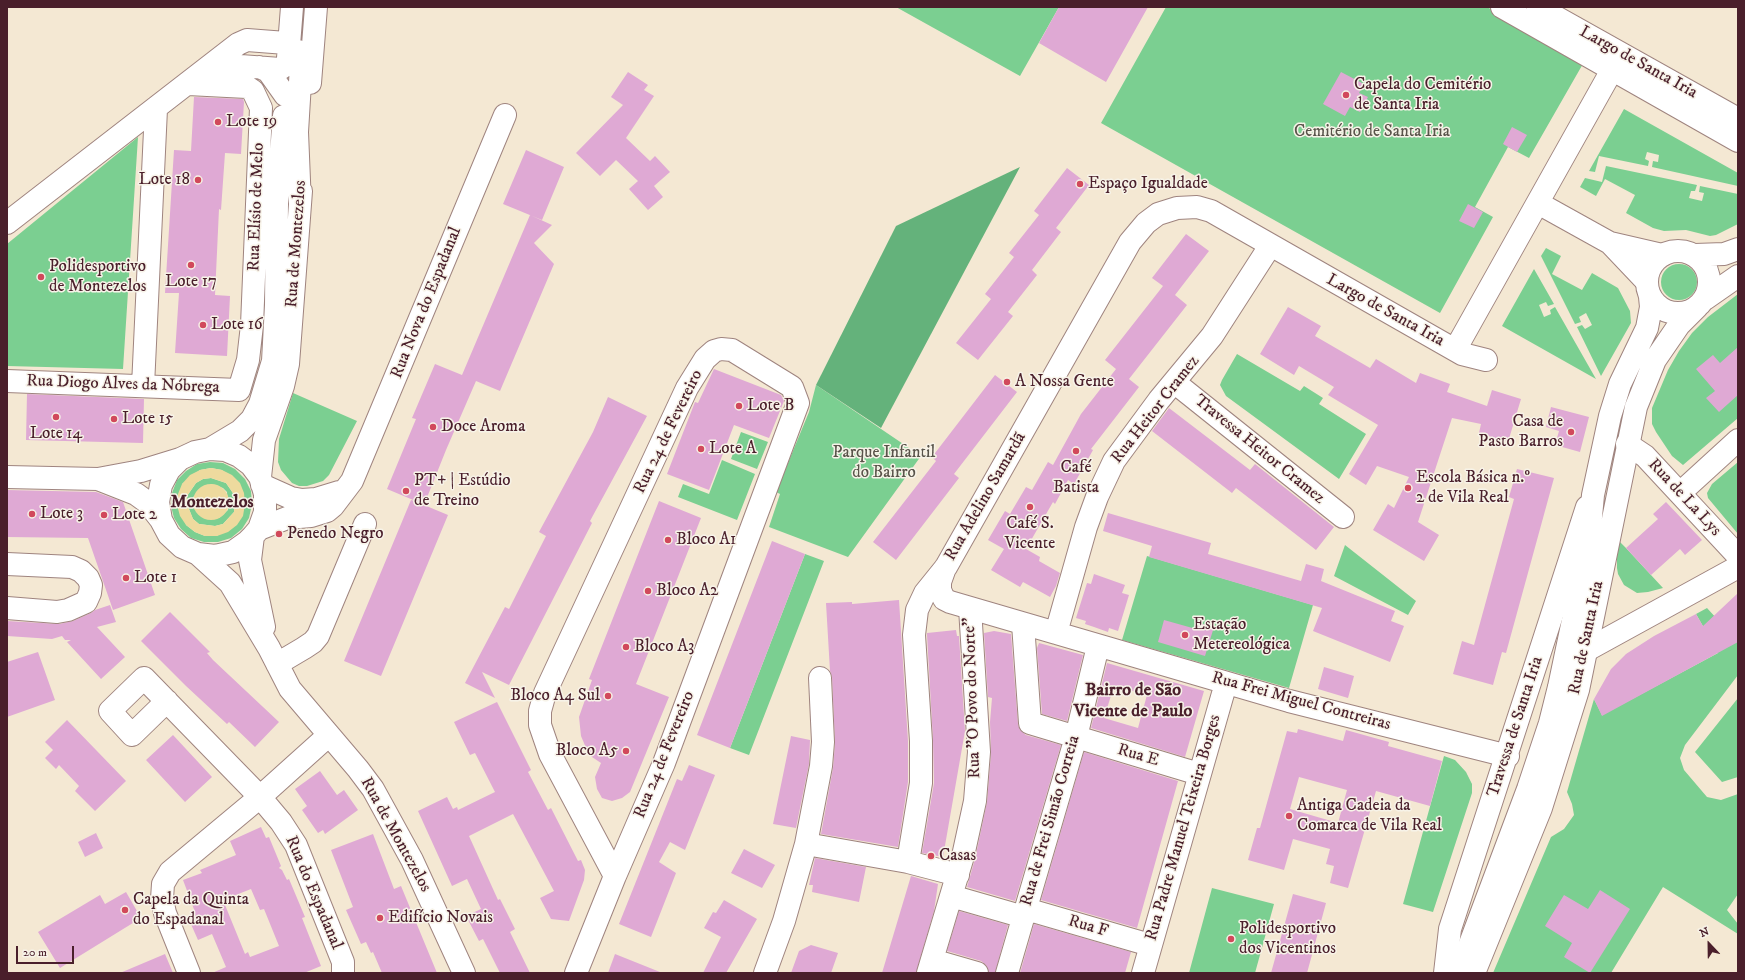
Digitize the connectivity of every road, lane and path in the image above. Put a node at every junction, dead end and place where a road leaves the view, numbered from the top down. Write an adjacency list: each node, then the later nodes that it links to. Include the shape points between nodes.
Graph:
1 (316, 7): 17 (street, Rua de Montezelos)
2 (1502, 7): 9 (street, Largo de Santa Iria)
3 (1538, 7): 14 (street, Largo de Santa Iria)
4 (297, 9): 5 (street, via 278,32 270,39); 6 (street, Rua de Montezelos)
5 (262, 41): 6 (street, via 283,42); 7 (street, via 243,41)
6 (291, 55): 8 (street, via 280,69); 11 (street, Rua de Montezelos); 17 (street, via 301,68 297,132)
7 (214, 64): 8 (street); 10 (street)
8 (259, 67): 11 (street, via 268,71)
9 (1612, 70): 15 (street, Largo de Santa Iria); 16 (street, Largo de Santa Iria)
10 (188, 84): 12 (street); 33 (street, Rua Elísio de Melo, via 247,87 253,91 262,108 252,325 248,360)
11 (285, 95): 36 (street, Rua de Montezelos, via 277,203 273,361 262,398 252,419 240,431)
12 (156, 108): 19 (street); 32 (street)
13 (505, 115): 42 (street, Rua Nova do Espadanal, via 357,472)
14 (1738, 119)
15 (1738, 141)
16 (1538, 203): 20 (street); 28 (street, Largo de Santa Iria)
17 (300, 205): 40 (street, Rua de Montezelos, via 288,364 264,440)
18 (1211, 211): 21 (street, Largo de Santa Iria); 51 (street, Rua Adelino Samardã, via 1191,207 1170,209 1152,218 1133,238)
19 (7, 222)
20 (1610, 243): 23 (street); 26 (street)
21 (1270, 246): 28 (street, Largo de Santa Iria); 31 (street, Rua Heitor Cramez, via 1212,336)
22 (1738, 249): 24 (street, via 1724,254)
23 (1662, 255): 24 (street, via 1675,250); 26 (street, via 1651,266)
24 (1694, 255): 27 (street, via 1702,261 1710,280 1709,290)
25 (1738, 276): 27 (street, Rua de Santa Iria)
26 (1649, 290): 27 (street, via 1657,306 1666,311 1688,312); 41 (street, Rua de Santa Iria, via 1651,307 1647,328 1616,395)
27 (1701, 303): 35 (street, Rua de Santa Iria, via 1671,336 1652,366 1636,407)
28 (1455, 350): 29 (street, via 1467,356)
29 (1486, 360)
30 (7, 382): 32 (street, Rua Diogo Alves da Nóbrega)
31 (1174, 382): 44 (street, Travessa Heitor Cramez); 56 (street, Rua Heitor Cramez, via 1114,461 1093,508)
32 (143, 386): 33 (street, Rua Diogo Alves da Nóbrega)
33 (239, 390)
34 (1738, 440): 43 (street)
35 (1627, 444): 43 (street, Rua de La Lys, via 1645,456); 58 (street, Rua de Santa Iria)
36 (210, 449): 37 (street); 40 (street, via 225,450 239,456 251,465)
37 (180, 459): 39 (street, via 141,471); 45 (street, via 169,470 161,485 158,502)
38 (7, 477): 39 (street)
39 (98, 479): 45 (street, via 136,494 147,502)
40 (261, 481): 42 (street, via 292,498 302,500 316,499); 47 (street, via 265,494 265,512)
41 (1595, 483): 65 (street, Travessa de Santa Iria); 85 (street, Rua de Santa Iria, via 1588,549 1550,723 1528,789)
42 (346, 489): 47 (street, Rua Nova do Espadanal, via 333,506 323,513 287,518)
43 (1680, 493): 49 (street, Rua de La Lys)
44 (1343, 517)
45 (161, 520): 48 (street, via 169,535 182,547)
46 (365, 524): 59 (street, via 318,636 309,645)
47 (256, 532): 48 (street, via 233,552 215,556); 59 (street, via 250,556 251,571)
48 (198, 554): 59 (street, via 230,583)
49 (1738, 556)
50 (7, 564): 53 (street, via 72,567 81,571 91,585 86,602 68,610 57,612)
51 (946, 567): 54 (street, Rua Frei Miguel Contreiras, via 940,582 941,594 948,601); 69 (street, Rua Adelino Samardã, via 925,593 917,610 914,626 921,783)
52 (1738, 567): 58 (street)
53 (7, 608)
54 (970, 608): 55 (street, Rua Frei Miguel Contreiras); 70 (street, Rua "O Povo do Norte", via 979,752 975,801)
55 (1023, 624): 56 (street, Rua Frei Miguel Contreiras); 64 (street, Rua E, via 1030,723)
56 (1056, 633): 57 (street, Rua Frei Miguel Contreiras)
57 (1098, 646): 61 (street, Rua Frei Miguel Contreiras); 64 (street, Rua de Frei Simão Correia)
58 (1585, 651): 86 (street, Rua de Santa Iria, via 1578,690 1547,791)
59 (273, 656): 63 (street, Rua de Montezelos, via 290,689)
60 (820, 678): 68 (street, via 822,754)
61 (1226, 683): 65 (street, Rua Frei Miguel Contreiras); 66 (street, Rua Padre Manuel Teixeira Borges)
62 (166, 702): 67 (street, Rua do Espadanal)
63 (329, 735): 67 (street); 78 (street, Rua de Montezelos, via 364,776 379,800 412,860)
64 (1076, 738): 66 (street, Rua E); 73 (street, Rua de Frei Simão Correia)
65 (1508, 756): 84 (street, Travessa de Santa Iria, via 1450,929)
66 (1200, 774): 74 (street, Rua Padre Manuel Teixeira Borges)
67 (260, 797): 76 (street, via 180,861 163,884 162,899 165,913); 77 (street, Rua do Espadanal, via 296,845 343,962)
68 (806, 844): 69 (street); 80 (street, via 784,921)
69 (908, 862): 70 (street)
70 (958, 875): 72 (street, Rua "O Povo do Norte")
71 (615, 876): 71 (street, Rua 24 de Fevereiro, via 664,764 798,403 792,387 732,350 721,349 709,355 696,371 545,693 540,711 540,725 550,754); 79 (street, Rua 24 de Fevereiro)
72 (951, 896): 73 (street, Rua F); 75 (street, Rua "O Povo do Norte")
73 (1025, 913): 74 (street, Rua F); 82 (street, Rua de Frei Simão Correia)
74 (1150, 945): 83 (street, Rua Padre Manuel Teixeira Borges)
75 (930, 966): 81 (street)
76 (189, 973)
77 (343, 973)
78 (464, 973)
79 (576, 973)
80 (765, 973)
81 (977, 973)
82 (1007, 973)
83 (1142, 973)
84 (1445, 973)
85 (1458, 973)
86 (1474, 973)

